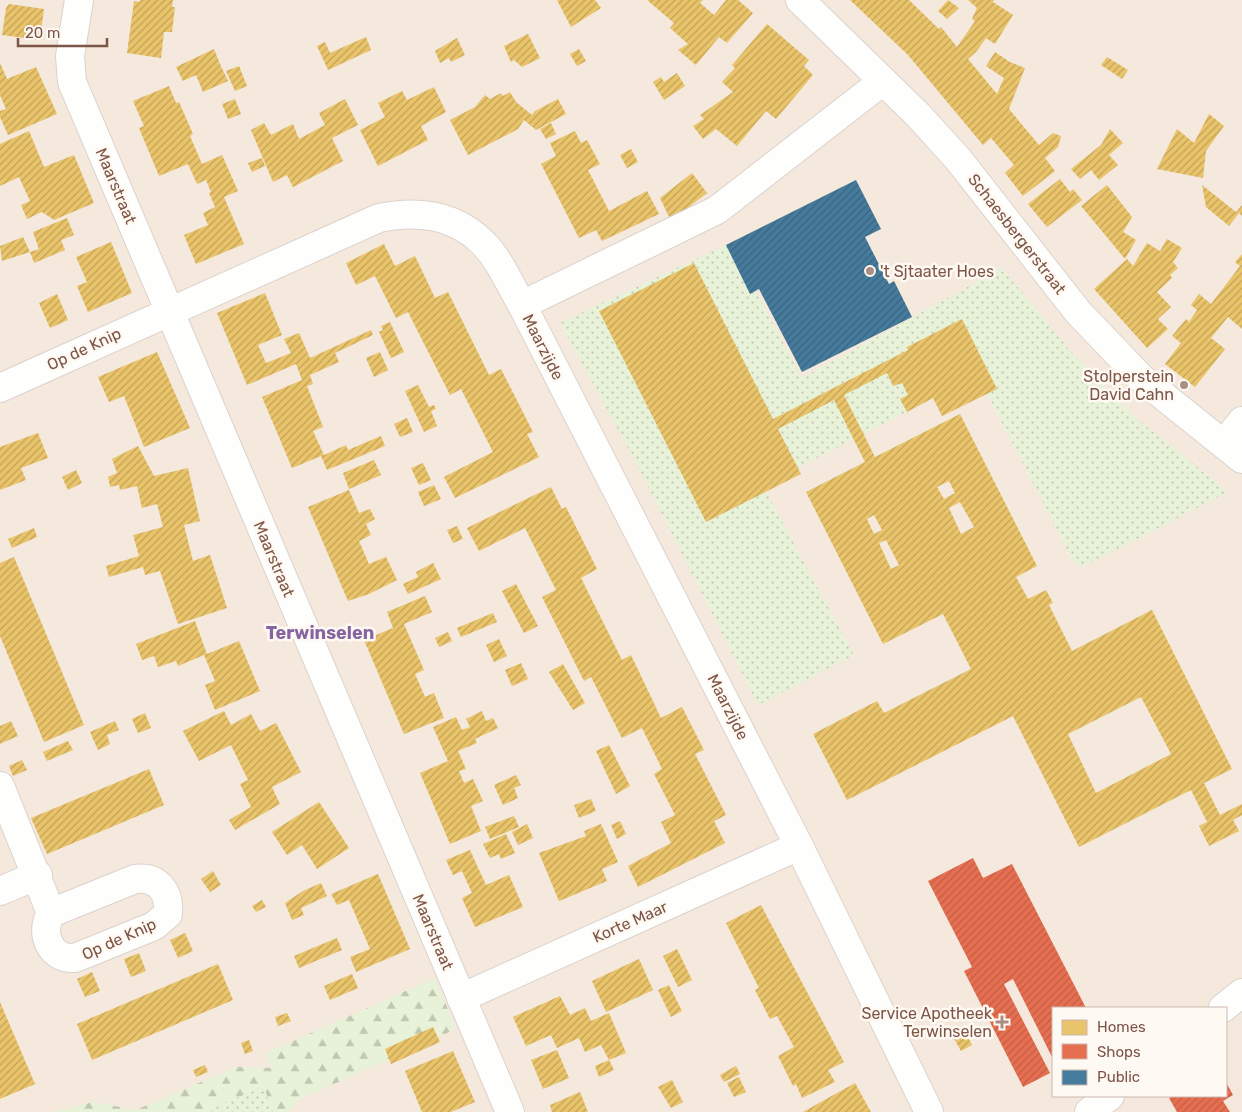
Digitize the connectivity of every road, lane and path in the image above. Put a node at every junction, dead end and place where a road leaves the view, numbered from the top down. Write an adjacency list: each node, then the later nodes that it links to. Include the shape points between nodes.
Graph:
1 (79, 0): 5 (street, Maarstraat, via 70,56 72,82)
2 (800, 0): 3 (street, Schaesbergerstraat)
3 (883, 81): 4 (street, Maarzijde, via 717,210); 8 (street, Schaesbergerstraat, via 958,159 1078,312 1141,378)
4 (522, 305): 5 (street, Maarzijde, via 483,243 461,227 421,213 379,218); 10 (street, Maarzijde)
5 (168, 311): 6 (street, Op de Knip); 15 (street, Maarstraat)
6 (0, 388)
7 (1242, 420): 8 (street)
8 (1233, 452)
9 (0, 786): 11 (street)
10 (799, 846): 15 (street, Korte Maar); 20 (street, Maarzijde)
11 (38, 875): 12 (street); 13 (street)
12 (0, 891)
13 (51, 913)
14 (1242, 993): 16 (street)
15 (461, 998): 19 (street, Maarstraat)
16 (1224, 1007)
17 (1109, 1097): 21 (street)
18 (1117, 1097): 22 (street)
19 (510, 1112)
20 (929, 1112)
21 (1089, 1112)
22 (1126, 1112)

